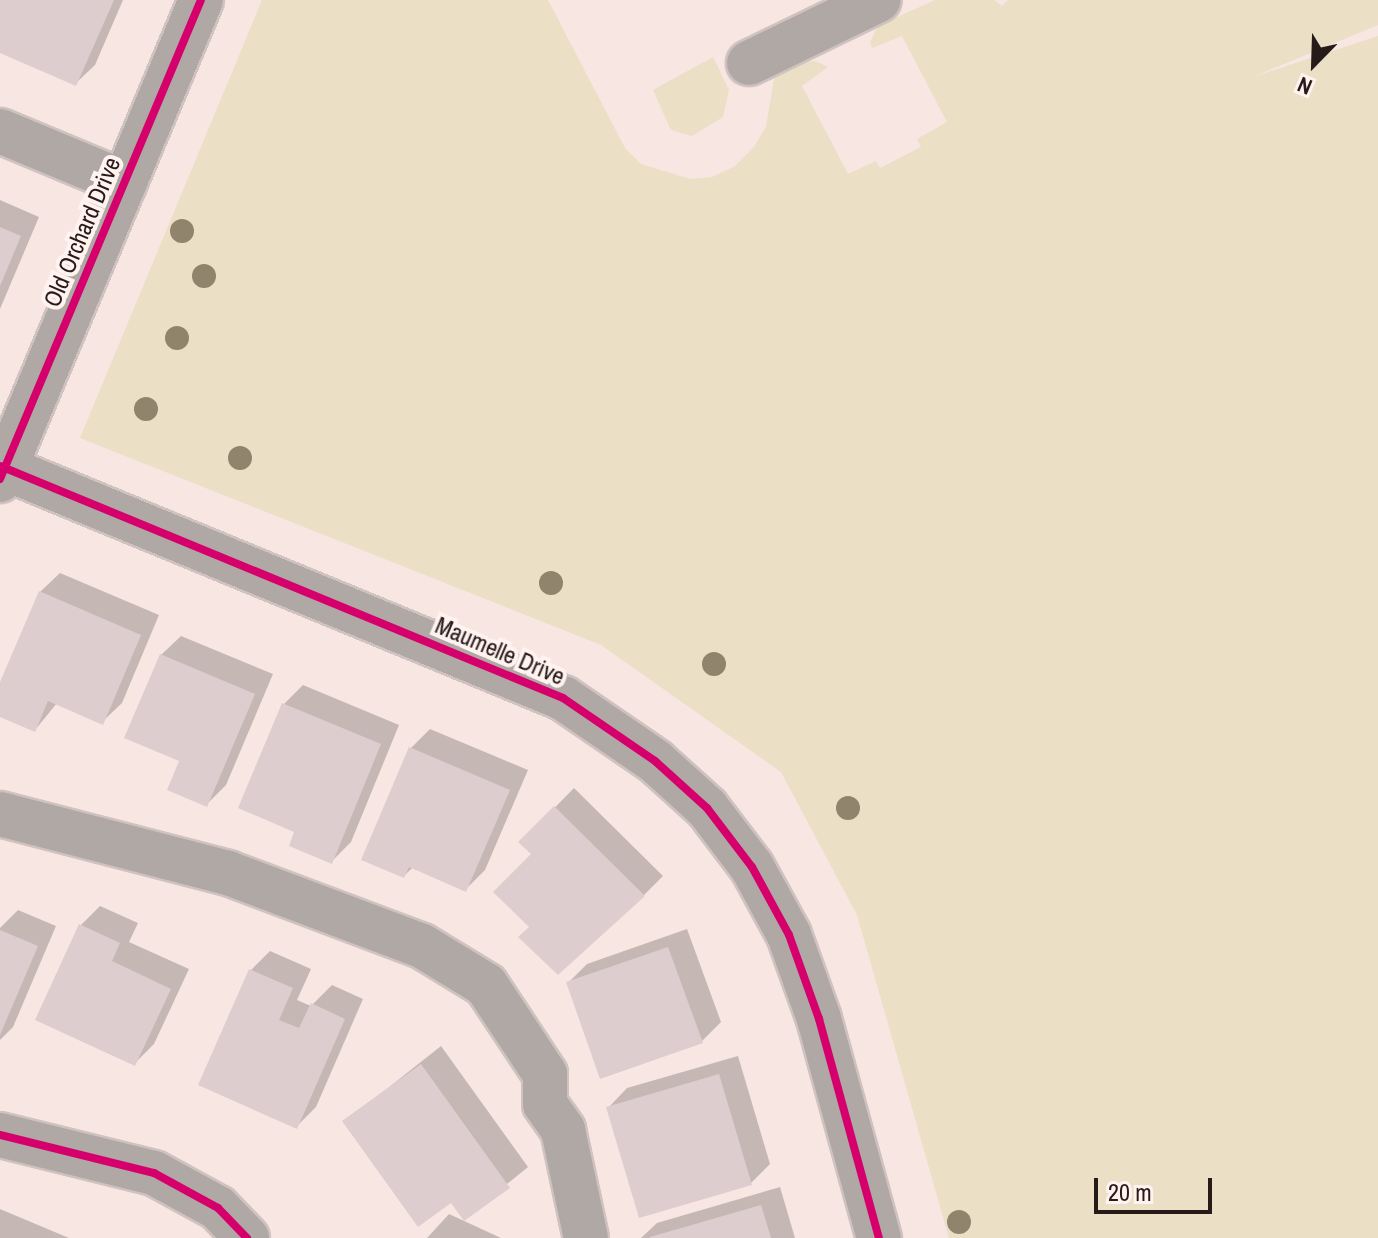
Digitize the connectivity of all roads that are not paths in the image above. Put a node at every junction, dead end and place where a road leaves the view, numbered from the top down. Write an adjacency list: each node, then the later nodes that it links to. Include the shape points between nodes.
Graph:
1 (201, 0): 5 (street, Old Orchard Drive)
2 (879, 0): 3 (street)
3 (749, 63)
4 (0, 131): 5 (street)
5 (125, 183): 6 (street, Old Orchard Drive)
6 (2, 471): 11 (street, Maumelle Drive, via 563,698 655,761 707,808 734,843 789,935 819,1019)
7 (0, 814): 10 (street, via 228,873 422,946 486,985 545,1074 545,1104 563,1130)
8 (0, 1135): 9 (street, via 154,1173 218,1208)
9 (247, 1238)
10 (586, 1238)
11 (879, 1238)

